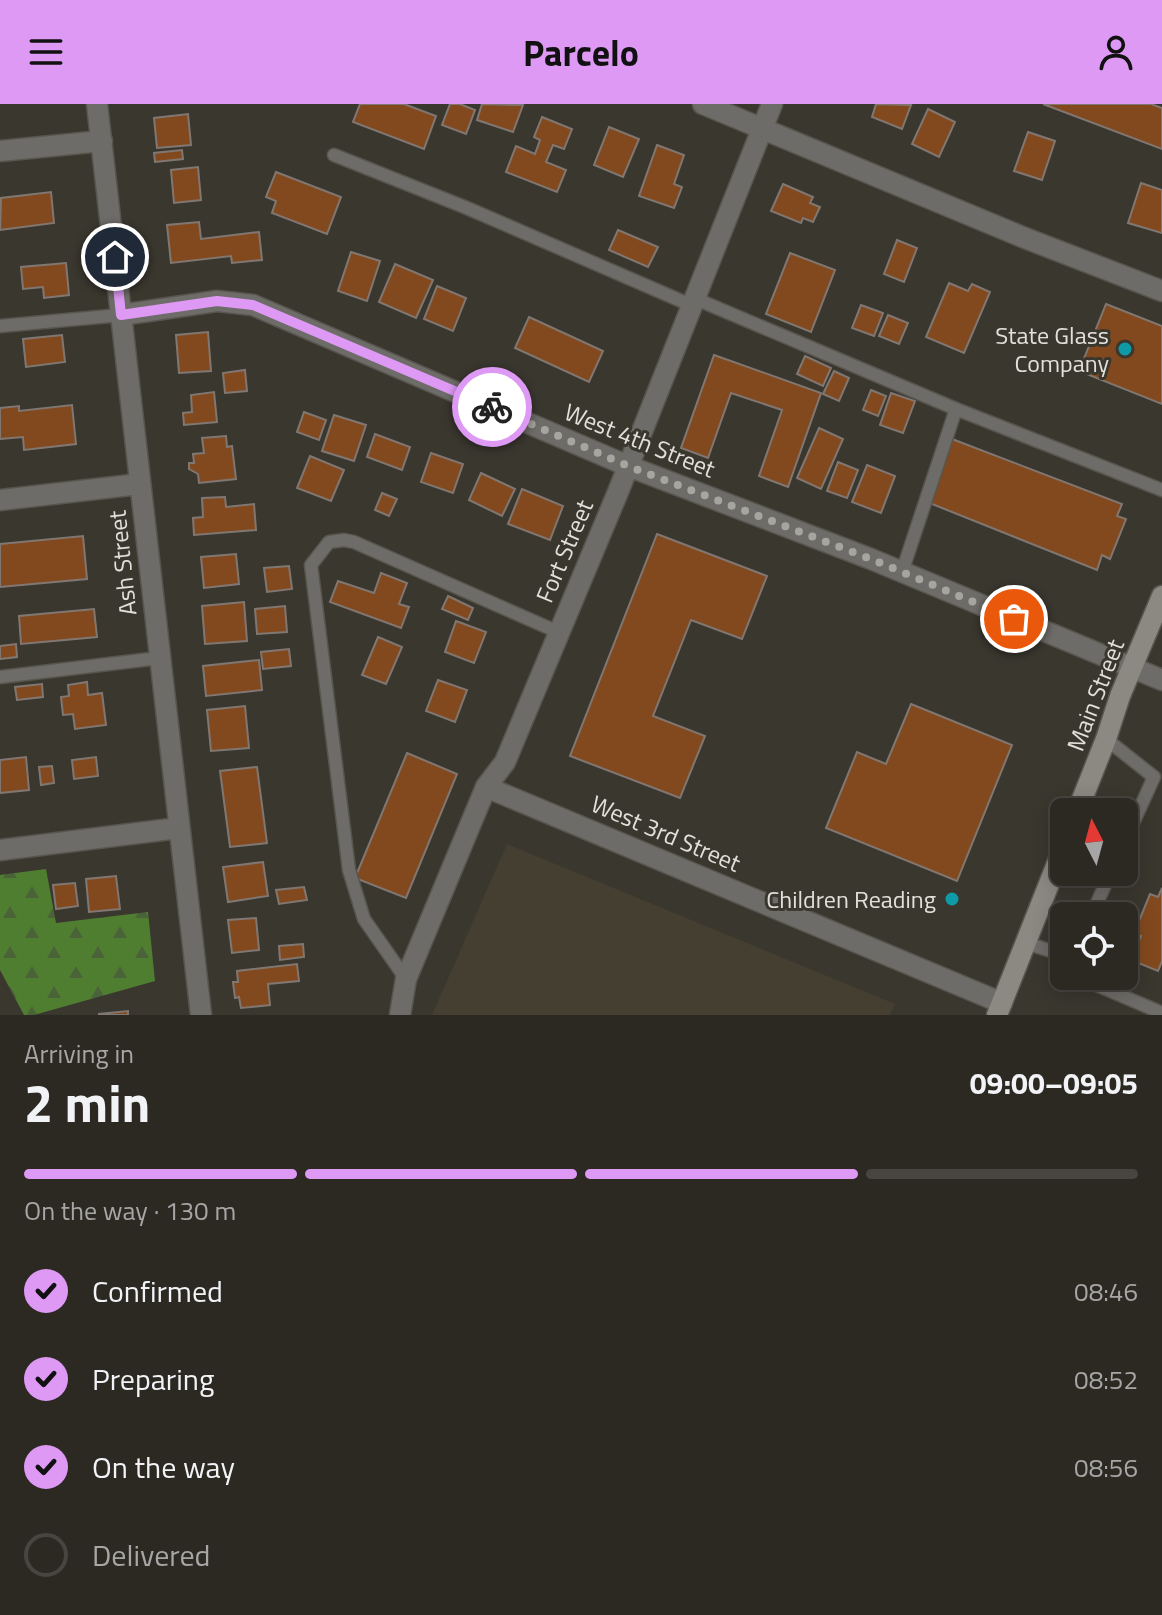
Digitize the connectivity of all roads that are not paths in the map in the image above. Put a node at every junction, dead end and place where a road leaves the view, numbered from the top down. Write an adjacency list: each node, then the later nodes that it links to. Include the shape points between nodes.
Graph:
1 (97, 104): 5 (street, Ash Street)
2 (703, 104): 4 (street)
3 (772, 104): 4 (street, Fort Street)
4 (762, 128): 8 (street); 9 (street, Fort Street)
5 (102, 141): 6 (street); 10 (street, Ash Street)
6 (0, 151)
7 (334, 155): 9 (lane)
8 (1162, 291)
9 (694, 302): 12 (lane); 13 (street, Fort Street)
10 (121, 315): 11 (lane); 13 (street, West 4th Street, via 217,301 253,305); 14 (street, Ash Street)
11 (0, 326)
12 (956, 409): 15 (lane); 17 (lane)
13 (628, 466): 17 (street, West 4th Street); 19 (street, Fort Street)
14 (140, 484): 16 (street); 20 (street, Ash Street)
15 (1162, 490)
16 (0, 500)
17 (902, 572): 21 (street, West 4th Street)
18 (1162, 596): 21 (street, Main Street)
19 (558, 632): 25 (street, Fort Street, via 505,762); 33 (lane, via 354,542 329,542 311,565 349,870 364,919)
20 (159, 658): 22 (lane); 28 (street, Ash Street)
21 (1132, 667): 23 (street, West 4th Street); 24 (street, Main Street)
22 (0, 677)
23 (1162, 680)
24 (1106, 739): 26 (street, Main Street); 27 (lane, via 1154,777)
25 (486, 787): 33 (street, Fort Street); 35 (street, West 3rd Street)
26 (1083, 798)
27 (1138, 812)
28 (179, 828): 29 (street); 37 (street, Ash Street)
29 (0, 850)
30 (1050, 882): 31 (street)
31 (1026, 943): 32 (lane); 35 (street)
32 (1050, 951)
33 (406, 979): 38 (street, Fort Street)
34 (1108, 990): 36 (lane)
35 (1004, 1011)
36 (1162, 1013)
37 (201, 1015)
38 (400, 1015)

